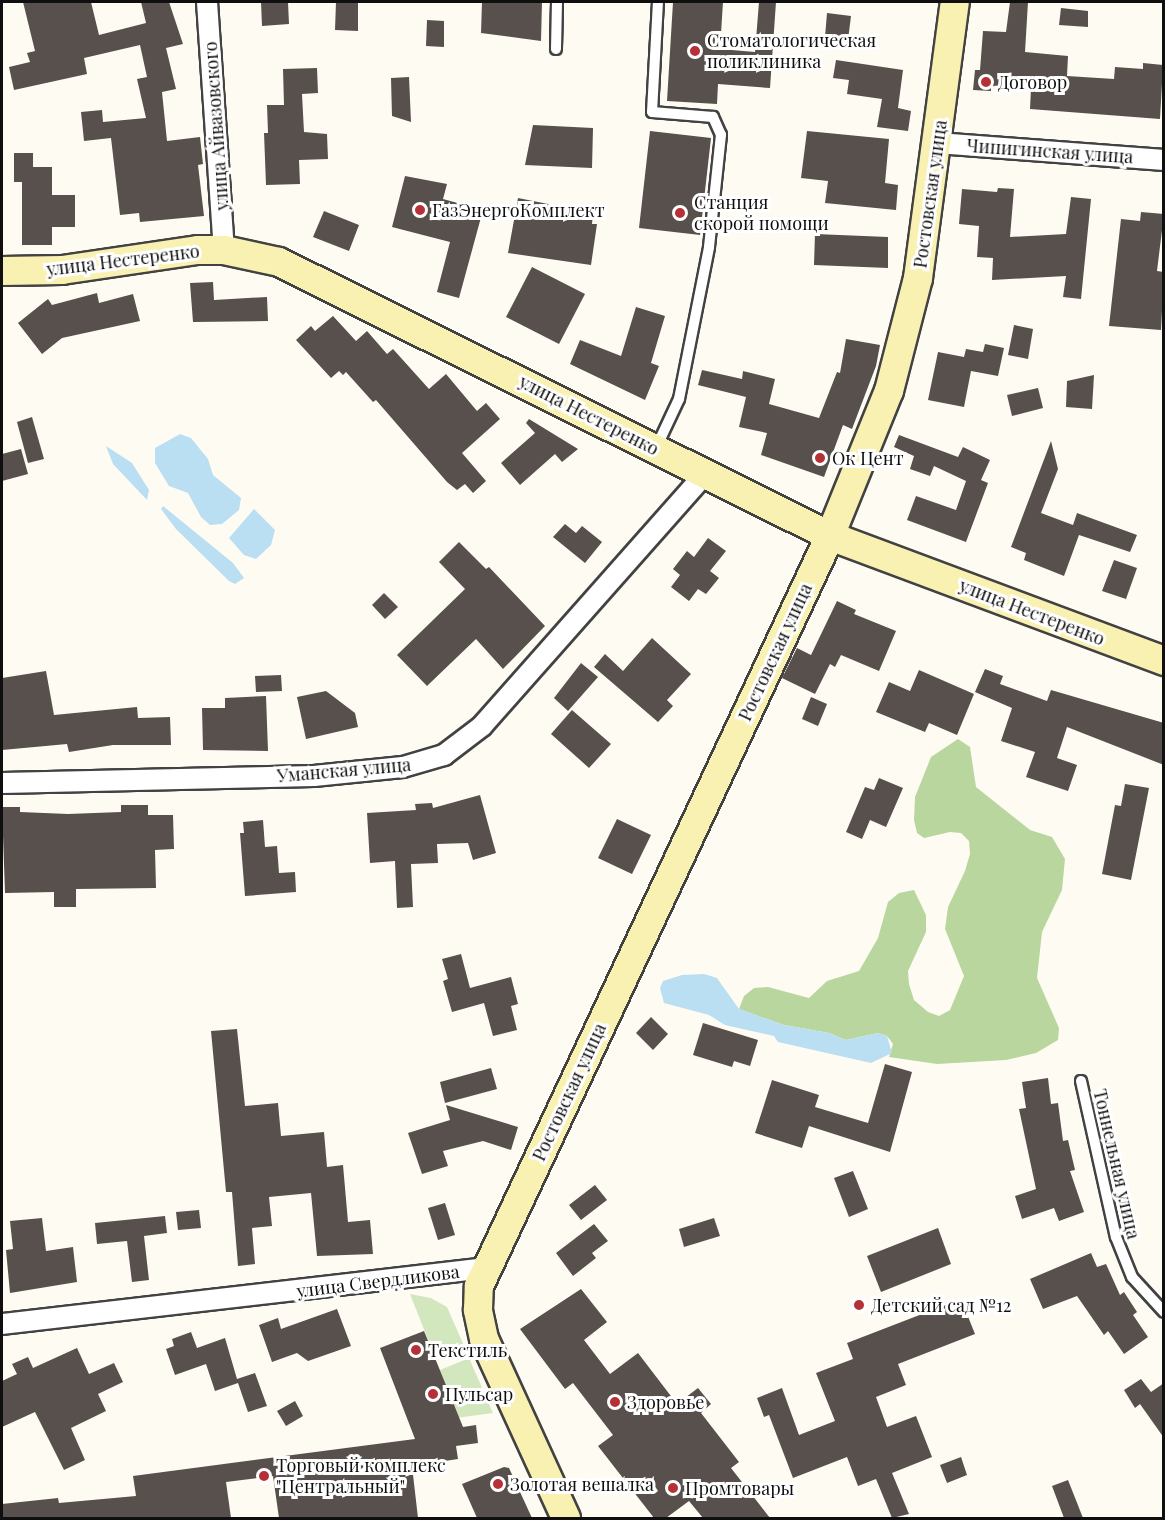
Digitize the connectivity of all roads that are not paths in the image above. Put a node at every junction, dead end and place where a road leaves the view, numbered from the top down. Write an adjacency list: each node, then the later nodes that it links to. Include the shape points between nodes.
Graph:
1 (207, 2): 8 (street, улица Айвазовского)
2 (557, 2): 5 (lane)
3 (657, 2): 10 (lane, via 652,112 713,117 721,135 709,247 679,399)
4 (955, 2): 6 (street, Ростовская улица)
5 (556, 49)
6 (938, 143): 7 (street, Чипигинская улица); 12 (street, Ростовская улица, via 918,278 903,343 889,391)
7 (1164, 160)
8 (224, 250): 9 (street, улица Нестеренко, via 173,253 62,270); 10 (street, улица Нестеренко, via 256,255 306,273)
9 (2, 271)
10 (655, 449): 11 (street, улица Нестеренко)
11 (705, 474): 12 (street, улица Нестеренко); 14 (street, Уманская улица, via 482,726 444,754 403,768 314,776)
12 (830, 536): 13 (street, улица Нестеренко); 16 (street, Ростовская улица)
13 (1164, 661)
14 (2, 783)
15 (1081, 1082): 17 (lane, Тоннельная улица, via 1116,1237 1132,1277)
16 (486, 1268): 18 (street, улица Свердликова); 19 (street, улица Свердликова, via 477,1299 484,1339)
17 (1164, 1312)
18 (2, 1324)
19 (566, 1518)

